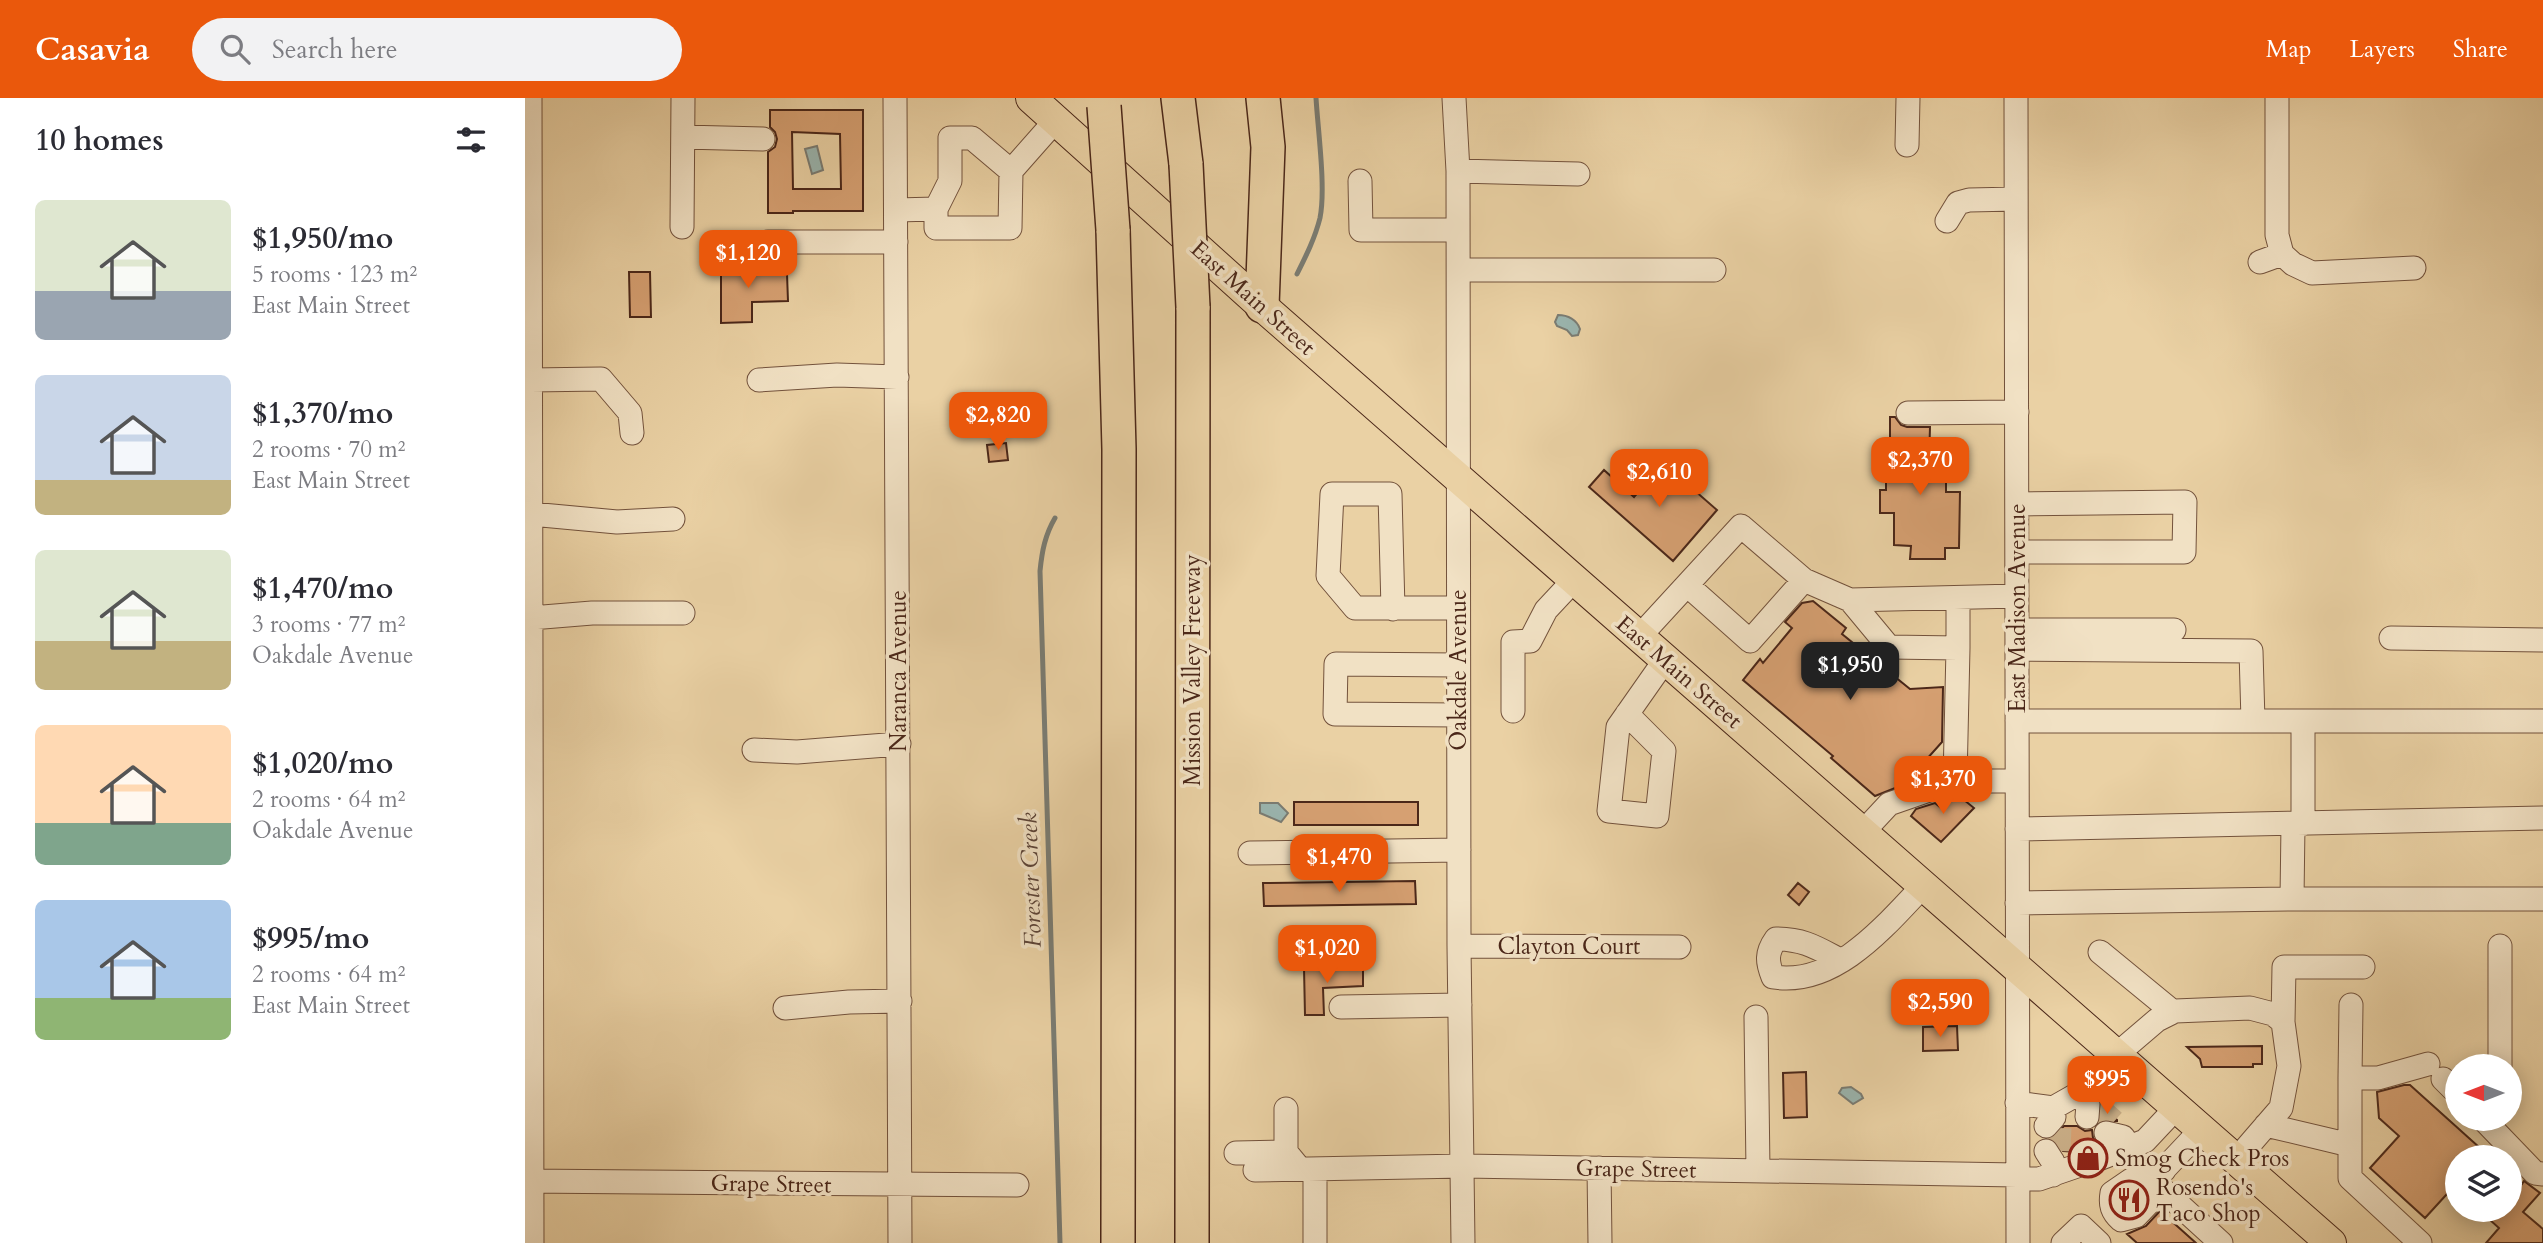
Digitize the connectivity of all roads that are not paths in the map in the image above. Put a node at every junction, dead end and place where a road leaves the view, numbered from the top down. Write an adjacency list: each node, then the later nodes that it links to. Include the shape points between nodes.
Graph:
1 (530, 98): 24 (street)
2 (683, 98): 13 (street)
3 (895, 98): 22 (street, Naranca Avenue)
4 (1031, 98): 12 (main road, East Main Street)
5 (1178, 98): 133 (highway, Mission Valley Freeway, bridge, via 1193,307)
6 (1263, 98): 35 (highway, via 1268,147)
7 (1454, 98): 17 (street, Oakdale Avenue)
8 (1909, 98): 15 (street)
9 (2016, 98): 20 (street, East Madison Avenue)
10 (2277, 98): 29 (street, via 2277,235)
11 (1103, 102): 132 (highway, bridge, via 1114,230 1119,449)
12 (1056, 120): 16 (street); 35 (main road, East Main Street)
13 (683, 137): 14 (street); 25 (street)
14 (763, 139)
15 (1907, 145)
16 (1011, 171): 21 (street, via 972,138 950,138 950,181); 21 (street, via 1010,228 936,228)
17 (1458, 171): 18 (street); 26 (street, Oakdale Avenue)
18 (1578, 174)
19 (1360, 181): 26 (street, via 1360,230)
20 (2016, 199): 23 (street, via 1958,203); 39 (street, East Madison Avenue)
21 (936, 209): 22 (street)
22 (896, 210): 28 (street, Naranca Avenue)
23 (1947, 221)
24 (528, 225): 32 (street)
25 (683, 227)
26 (1458, 230): 33 (street, Oakdale Avenue)
27 (768, 242): 28 (street)
28 (896, 242): 36 (street, Naranca Avenue)
29 (2287, 259): 30 (street); 31 (street, via 2312,273)
30 (2260, 262)
31 (2414, 268)
32 (528, 270): 37 (street)
33 (1459, 270): 34 (street); 42 (street, Oakdale Avenue)
34 (1714, 270)
35 (1262, 306): 42 (main road, East Main Street)
36 (897, 377): 38 (street); 75 (street, Naranca Avenue)
37 (531, 380): 41 (street, via 601,379 630,413); 43 (street)
38 (759, 380)
39 (2017, 412): 40 (street); 44 (street, East Madison Avenue)
40 (1908, 413)
41 (632, 433)
42 (1458, 478): 48 (main road, East Main Street); 54 (street, Oakdale Avenue)
43 (528, 489): 45 (street)
44 (2017, 504): 47 (street, East Madison Avenue); 47 (street, via 2185,502 2184,552)
45 (531, 514): 46 (street, via 617,522); 57 (street)
46 (673, 519)
47 (2017, 552): 51 (street, East Madison Avenue)
48 (1574, 580): 59 (main road, East Main Street); 67 (street, via 1546,610 1529,641 1513,642)
49 (1804, 580): 50 (street, via 1741,526); 50 (street, via 1749,641); 53 (street)
50 (1687, 585): 59 (street)
51 (2017, 596): 52 (street); 61 (street, East Madison Avenue)
52 (1958, 598): 53 (street); 63 (street)
53 (1850, 600): 63 (street, via 1889,647)
54 (1458, 608): 55 (street); 66 (street, Oakdale Avenue)
55 (1393, 609): 55 (street, via 1355,608 1328,576 1332,494 1390,494)
56 (683, 613): 57 (street)
57 (531, 618): 65 (street)
58 (2174, 630): 61 (street)
59 (1639, 637): 64 (main road, East Main Street)
60 (2391, 638): 62 (street)
61 (2017, 640): 70 (street, East Madison Avenue); 71 (street, via 2251,651)
62 (2543, 640)
63 (1958, 648): 77 (street)
64 (1665, 660): 68 (street); 82 (main road, East Main Street)
65 (528, 661): 74 (street)
66 (1458, 665): 69 (street, Oakdale Avenue); 69 (street, via 1336,664 1335,714)
67 (1513, 711)
68 (1627, 714)
69 (1458, 715): 83 (street, Oakdale Avenue)
70 (2017, 721): 71 (street); 78 (street, East Madison Avenue)
71 (2253, 721): 72 (street)
72 (2304, 721): 73 (street); 80 (street)
73 (2543, 721)
74 (528, 737): 86 (street)
75 (899, 744): 76 (street, via 797,752); 97 (street, Naranca Avenue)
76 (754, 750)
77 (1955, 781): 78 (street); 82 (street, via 1889,804)
78 (2017, 781): 81 (street, East Madison Avenue)
79 (2543, 818): 80 (street)
80 (2298, 824): 81 (street); 87 (street)
81 (2017, 829): 89 (street, East Madison Avenue)
82 (1862, 833): 85 (main road, East Main Street)
83 (1459, 850): 84 (street); 90 (street, Oakdale Avenue)
84 (1250, 853)
85 (1923, 886): 94 (street, via 1881,930); 96 (main road, East Main Street)
86 (529, 898): 127 (street)
87 (2292, 899): 88 (street); 89 (street)
88 (2543, 899)
89 (2017, 903): 96 (street, East Madison Avenue)
90 (1459, 946): 92 (street, Clayton Court); 98 (street, Oakdale Avenue)
91 (2500, 946): 105 (street)
92 (1679, 947)
93 (2100, 952): 102 (street)
94 (1840, 960)
95 (2363, 967): 104 (street, via 2284,967)
96 (2016, 968): 106 (main road, East Main Street); 109 (street, East Madison Avenue)
97 (900, 1001): 101 (street); 128 (street, Naranca Avenue)
98 (1460, 1004): 100 (street); 120 (street, Oakdale Avenue)
99 (2351, 1005): 107 (street)
100 (1341, 1007)
101 (785, 1008)
102 (2172, 1012): 104 (street, via 2250,1008); 106 (street)
103 (1756, 1017): 124 (street)
104 (2283, 1022): 112 (street, via 2289,1066 2281,1108)
105 (2500, 1054)
106 (2116, 1055): 109 (street, via 2094,1084 2087,1105 2053,1119); 110 (main road, East Main Street)
107 (2350, 1079): 108 (street); 115 (street)
108 (2443, 1079)
109 (2017, 1103): 126 (street, East Madison Avenue)
110 (2176, 1108): 113 (main road, East Main Street); 117 (street, via 2145,1141 2119,1135)
111 (1286, 1109): 119 (street)
112 (2266, 1125): 115 (street); 118 (street)
113 (2201, 1130): 118 (main road, East Main Street); 140 (street, via 2162,1180)
114 (2495, 1131): 125 (street, via 2535,1173)
115 (2350, 1145): 142 (street, via 2350,1178)
116 (1236, 1153): 119 (street)
117 (2101, 1158)
118 (2236, 1160): 141 (main road, East Main Street)
119 (1300, 1163): 120 (street, Grape Street); 123 (street, Grape Street); 134 (street)
120 (1463, 1166): 122 (street, Grape Street); 135 (street, Oakdale Avenue)
121 (2077, 1166): 126 (street, Grape Street, via 2053,1160 2039,1179)
122 (1599, 1168): 124 (street, Grape Street); 136 (street)
123 (1255, 1170)
124 (1758, 1171): 126 (street, Grape Street)
125 (2543, 1174)
126 (2017, 1177): 137 (street, East Madison Avenue)
127 (528, 1181): 128 (street, Grape Street); 130 (street)
128 (899, 1185): 129 (street, Grape Street); 131 (street, Naranca Avenue)
129 (1017, 1185)
130 (532, 1243)
131 (900, 1243)
132 (1118, 1243)
133 (1192, 1243)
134 (1315, 1243)
135 (1463, 1243)
136 (1600, 1243)
137 (2018, 1243)
138 (2063, 1243): 139 (street, via 2081,1226)
139 (2099, 1243)
140 (2221, 1243)
141 (2331, 1243)
142 (2420, 1243)

